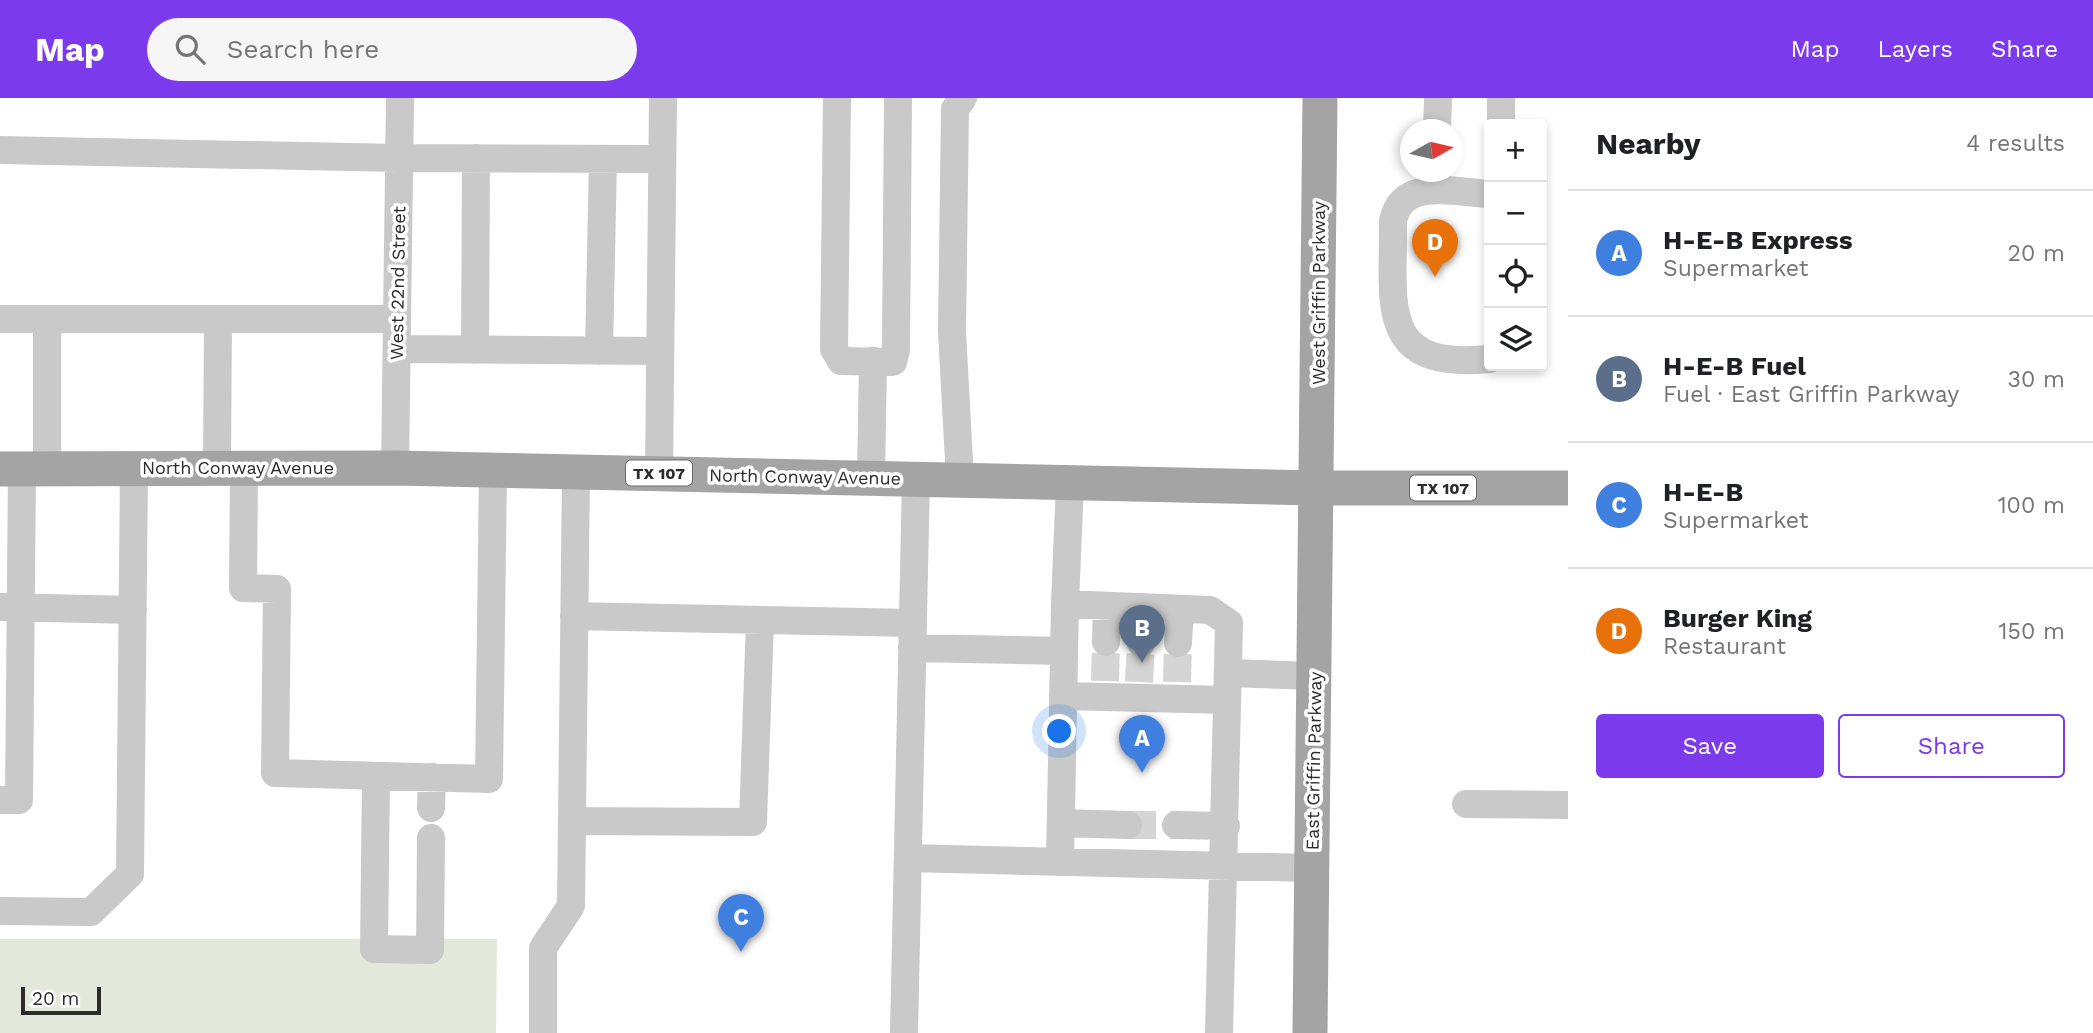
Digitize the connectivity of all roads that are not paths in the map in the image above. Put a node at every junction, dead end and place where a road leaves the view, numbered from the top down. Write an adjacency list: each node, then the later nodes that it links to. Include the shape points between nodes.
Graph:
1 (400, 98): 12 (street, West 22nd Street)
2 (663, 98): 15 (street)
3 (837, 98): 26 (street, via 834,349 841,360)
4 (898, 98): 26 (street, via 896,350 892,362)
5 (962, 98): 36 (street, via 955,109 951,331)
6 (1320, 98): 38 (main road, West Griffin Parkway)
7 (1438, 98): 9 (street)
8 (1501, 98): 10 (street)
9 (1437, 119)
10 (1501, 119)
11 (0, 149): 12 (street)
12 (399, 158): 13 (street); 20 (street, West 22nd Street)
13 (477, 159): 14 (street); 22 (street)
14 (603, 159): 15 (street); 23 (street)
15 (662, 159): 24 (street)
16 (1484, 194): 25 (street, via 1421,191 1396,206 1393,221 1394,315 1402,335 1443,358)
17 (0, 319): 18 (street)
18 (47, 319): 19 (street); 29 (street)
19 (218, 319): 20 (street); 27 (street)
20 (397, 319): 21 (street, West 22nd Street)
21 (397, 349): 22 (street); 28 (street, West 22nd Street)
22 (475, 350): 23 (street)
23 (599, 351): 24 (street)
24 (660, 351): 33 (street)
25 (1484, 360)
26 (873, 361): 34 (street)
27 (231, 468): 28 (main road, North Conway Avenue / TX 107); 30 (main road, North Conway Avenue / TX 107); 56 (street, via 243,588 277,589 275,773)
28 (395, 468): 31 (main road, North Conway Avenue / TX 107)
29 (23, 469): 30 (main road, North Conway Avenue / TX 107); 43 (street)
30 (134, 469): 45 (street)
31 (494, 470): 32 (main road, North Conway Avenue / TX 107); 57 (street, via 489,779)
32 (576, 472): 33 (main road, North Conway Avenue / TX 107); 46 (street)
33 (659, 474): 34 (main road, North Conway Avenue / TX 107)
34 (871, 478): 35 (main road, North Conway Avenue / TX 107)
35 (916, 479): 36 (main road, North Conway Avenue / TX 107); 48 (street)
36 (960, 480): 37 (main road, North Conway Avenue / TX 107)
37 (1070, 483): 38 (main road, North Conway Avenue / TX 107); 40 (street)
38 (1317, 488): 39 (main road, North Conway Avenue / TX 107); 53 (main road, East Griffin Parkway)
39 (1568, 488)
40 (1065, 604): 41 (street); 52 (street)
41 (1107, 606): 42 (street); 49 (street)
42 (1142, 607): 44 (street); 50 (street)
43 (10, 608): 45 (street); 58 (street, via 19,800)
44 (1180, 609): 51 (street); 54 (street, via 1210,610 1229,623)
45 (133, 610): 72 (street, via 130,874 91,912)
46 (574, 616): 47 (street); 62 (street)
47 (760, 620): 48 (street); 62 (street, via 753,822)
48 (912, 635): 52 (street); 68 (street)
49 (1106, 642)
50 (1141, 643)
51 (1178, 643)
52 (1064, 651): 55 (street)
53 (1315, 676): 54 (street); 71 (main road, East Griffin Parkway)
54 (1227, 686): 55 (street, via 1177,691 1105,689); 66 (street)
55 (1063, 696): 63 (street)
56 (376, 776): 57 (street); 67 (street, via 374,949 430,950)
57 (432, 777): 61 (street)
58 (0, 800)
59 (1466, 804): 60 (street)
60 (1568, 805)
61 (431, 808)
62 (572, 821): 73 (street, via 571,906 543,948)
63 (1061, 823): 64 (street); 69 (street)
64 (1128, 824)
65 (1176, 825): 66 (street)
66 (1226, 826): 70 (street)
67 (431, 838)
68 (908, 858): 69 (street); 74 (street)
69 (1060, 862): 70 (street)
70 (1225, 866): 71 (street); 75 (street)
71 (1313, 868): 76 (main road, East Griffin Parkway)
72 (0, 911)
73 (543, 1033)
74 (904, 1033)
75 (1220, 1033)
76 (1310, 1033)

